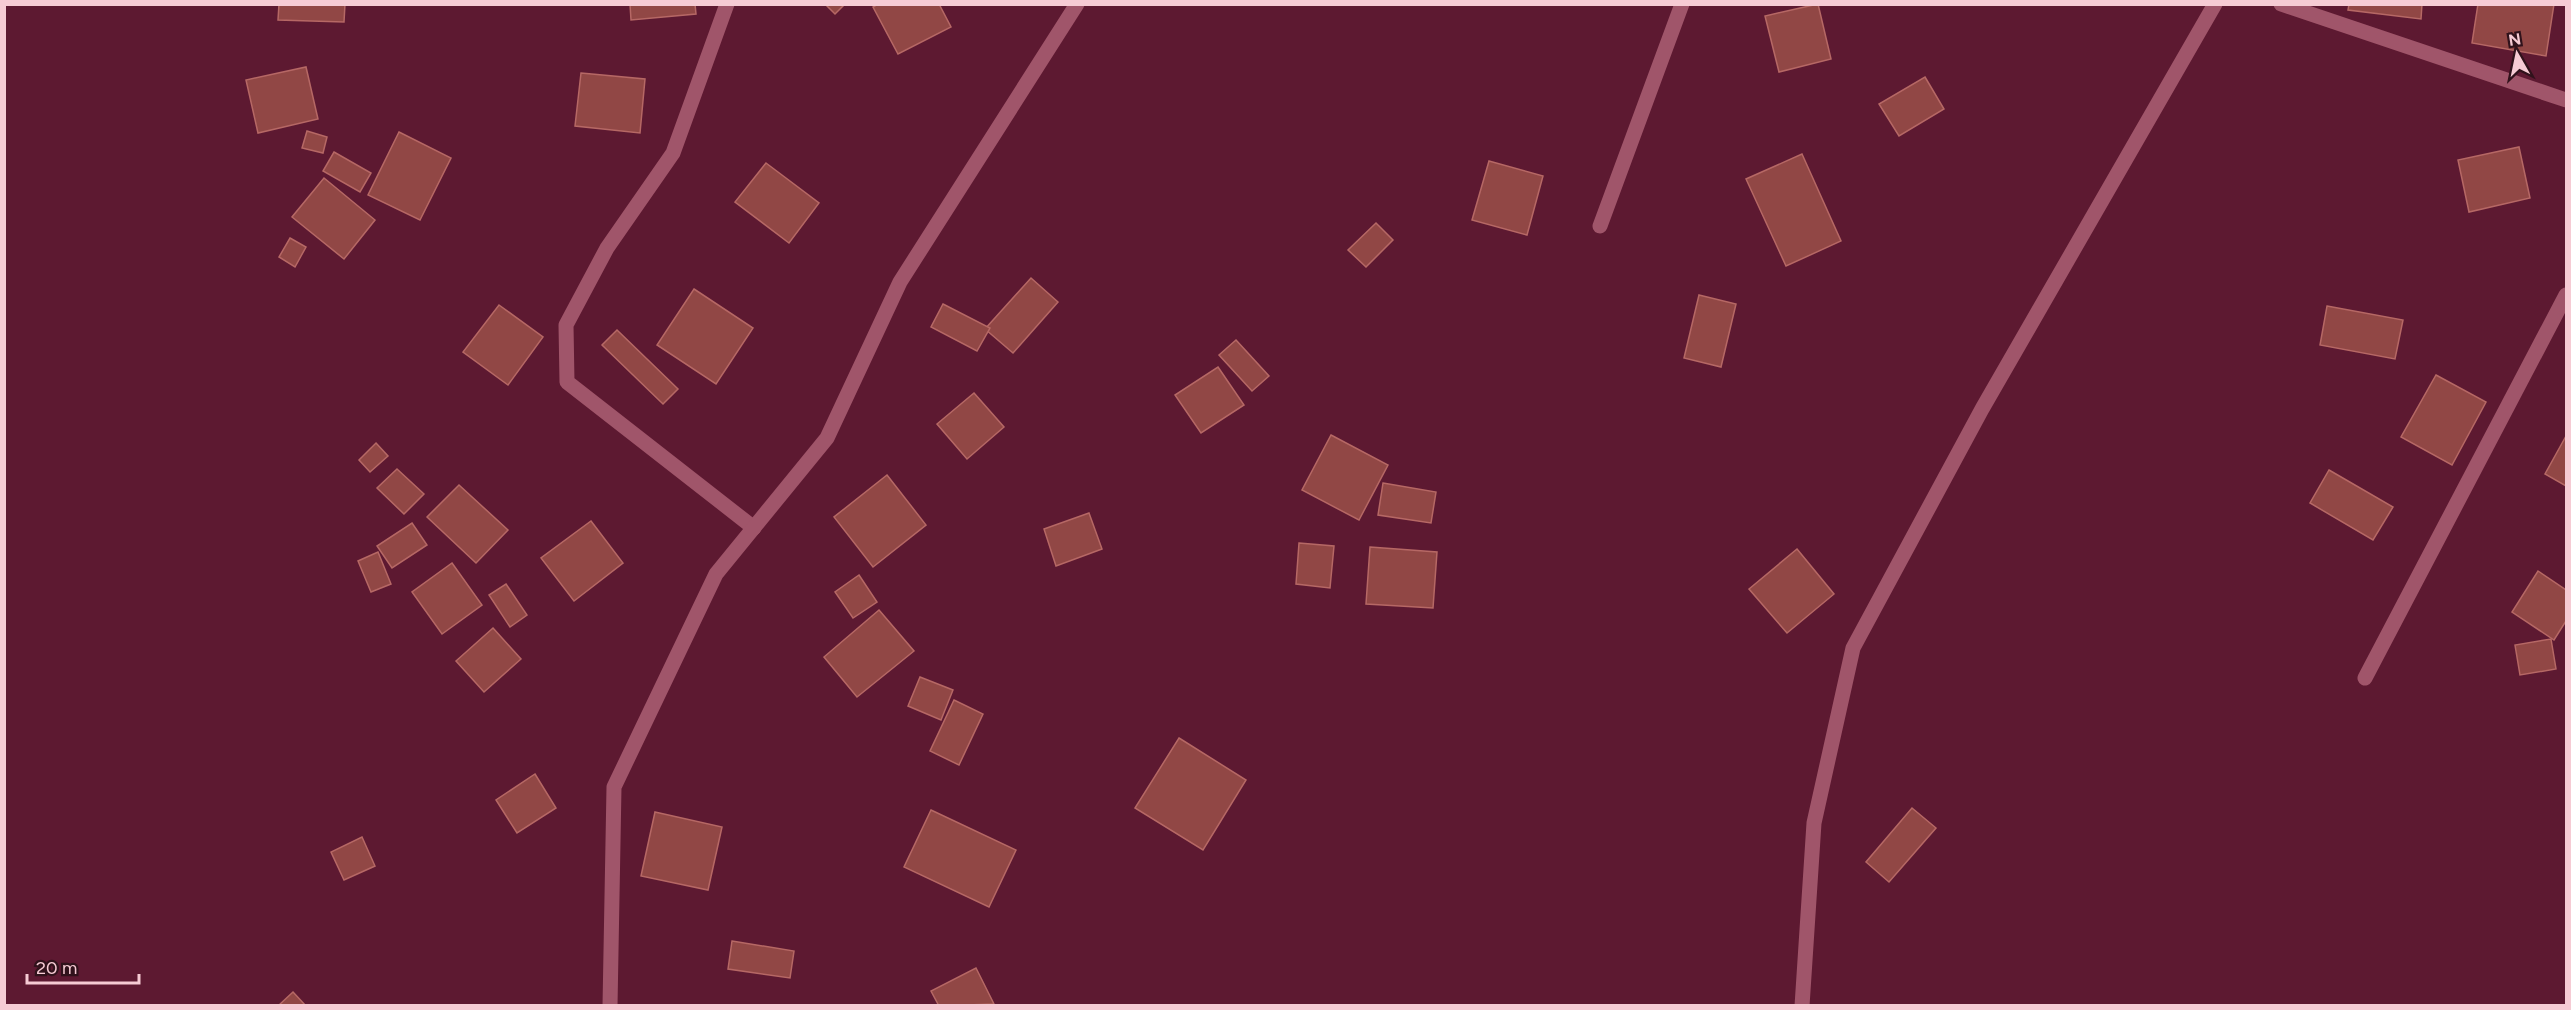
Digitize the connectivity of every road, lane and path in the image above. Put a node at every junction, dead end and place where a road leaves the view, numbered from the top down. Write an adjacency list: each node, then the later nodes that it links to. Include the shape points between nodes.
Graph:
1 (727, 4): 9 (street, via 674,153 606,248 566,325 567,382)
2 (1077, 4): 9 (street, via 900,282 827,438)
3 (1682, 4): 7 (street)
4 (2215, 4): 12 (street, via 1982,409 1853,648 1814,823)
5 (2281, 4): 6 (street)
6 (2566, 100)
7 (1600, 226)
8 (2566, 296): 10 (street)
9 (754, 528): 11 (street, via 716,574 614,787)
10 (2365, 678)
11 (610, 1005)
12 (1802, 1005)

